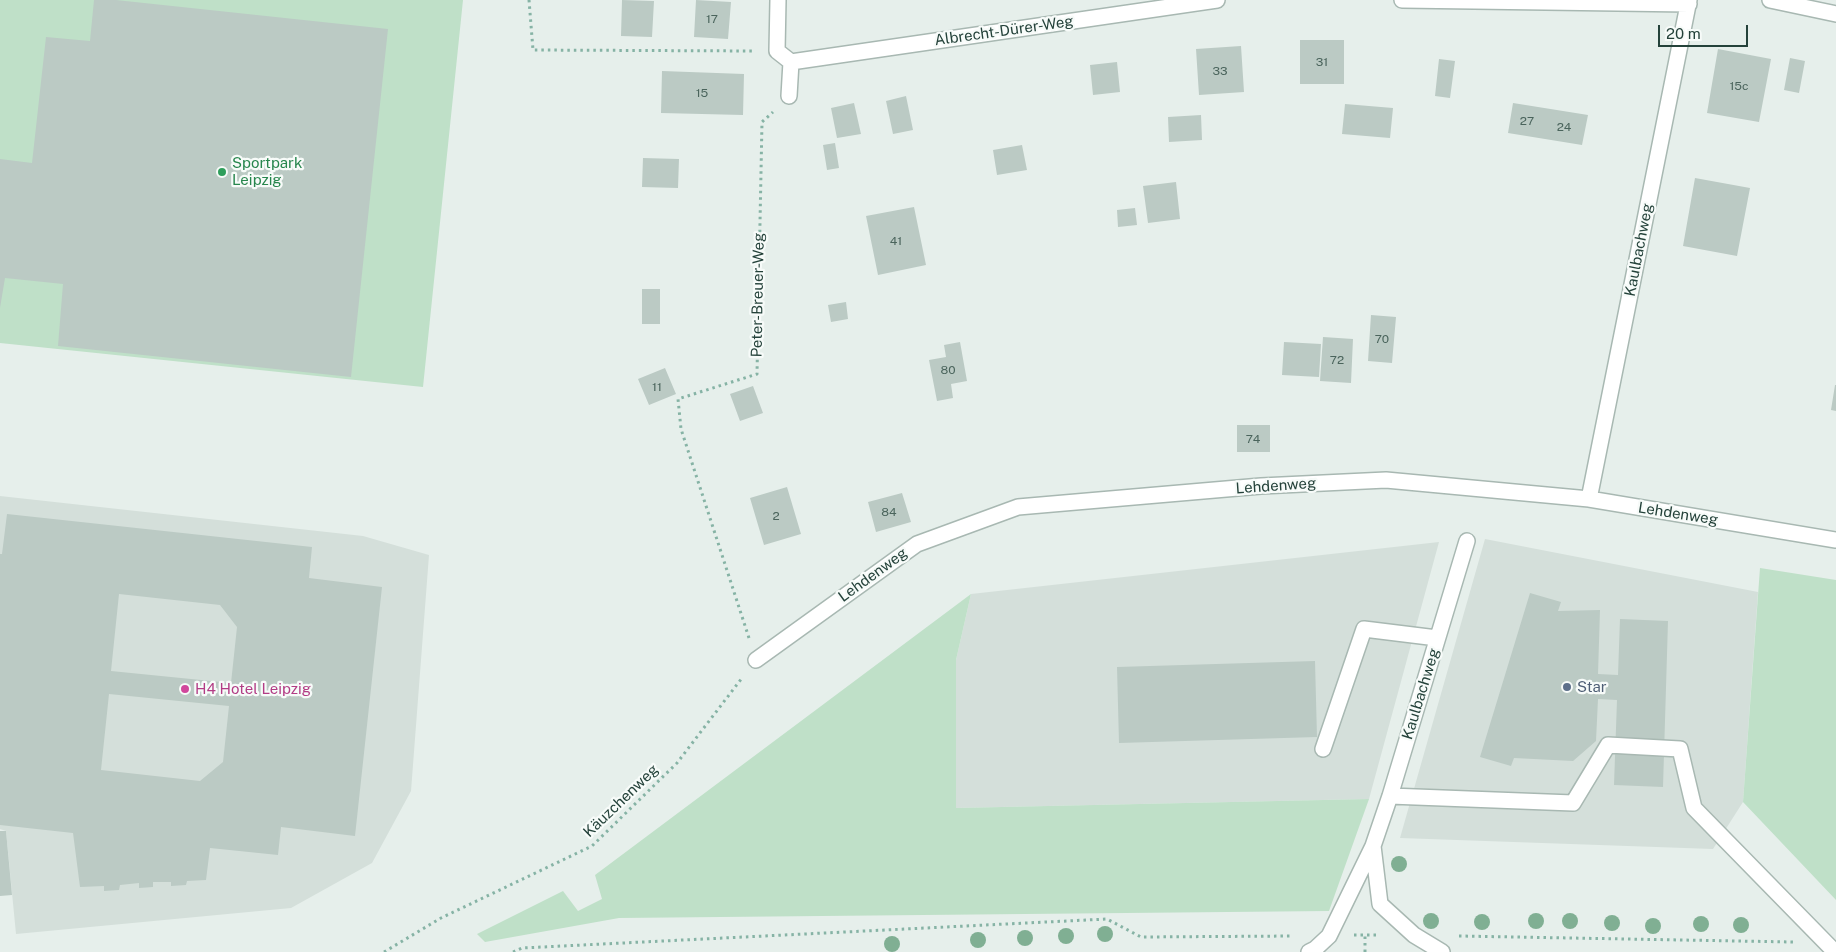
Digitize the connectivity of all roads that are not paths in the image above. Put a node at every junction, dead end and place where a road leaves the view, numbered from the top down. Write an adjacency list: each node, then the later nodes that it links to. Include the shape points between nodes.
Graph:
1 (778, 0): 7 (street, via 777,52)
2 (1217, 0): 7 (street, Albrecht-Dürer-Weg)
3 (1402, 0): 5 (street)
4 (1770, 0): 6 (street)
5 (1689, 2): 9 (street, Kaulbachweg)
6 (1836, 14)
7 (791, 62): 8 (street)
8 (789, 96)
9 (1589, 500): 11 (street, Lehdenweg); 13 (street, Lehdenweg, via 1386,480 1261,486 1018,507 916,544)
10 (1467, 540): 12 (street, Kaulbachweg)
11 (1836, 540)
12 (1437, 638): 14 (street, via 1364,629); 15 (street, Kaulbachweg)
13 (756, 660)
14 (1323, 749)
15 (1390, 796): 16 (street, Kaulbachweg); 17 (street, via 1573,803 1608,745 1680,749 1694,808)
16 (1373, 846): 18 (street, Kaulbachweg, via 1329,936); 19 (street, Kaulbachweg, via 1380,904 1414,935)
17 (1831, 948)
18 (1309, 952)
19 (1442, 952)

